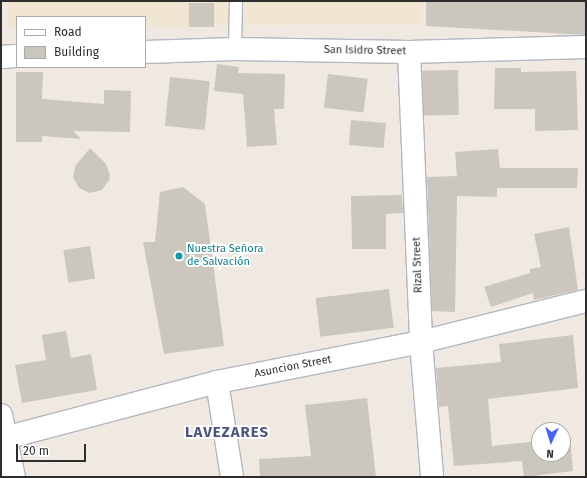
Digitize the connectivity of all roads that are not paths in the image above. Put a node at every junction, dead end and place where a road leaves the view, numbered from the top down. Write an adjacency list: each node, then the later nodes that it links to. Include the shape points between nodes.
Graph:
1 (236, 1): 3 (lane)
2 (586, 47): 5 (street, San Isidro Street)
3 (235, 49): 4 (street, San Isidro Street); 5 (street, San Isidro Street)
4 (146, 52)
5 (410, 52): 9 (street, Rizal Street)
6 (16, 56): 7 (street)
7 (1, 57)
8 (586, 301): 9 (street, Asuncion Street)
9 (421, 342): 10 (street, Asuncion Street); 15 (street, Rizal Street)
10 (216, 382): 12 (street, Asuncion Street); 14 (street)
11 (1, 415): 12 (street)
12 (3, 438): 13 (street)
13 (14, 477)
14 (232, 477)
15 (432, 477)

